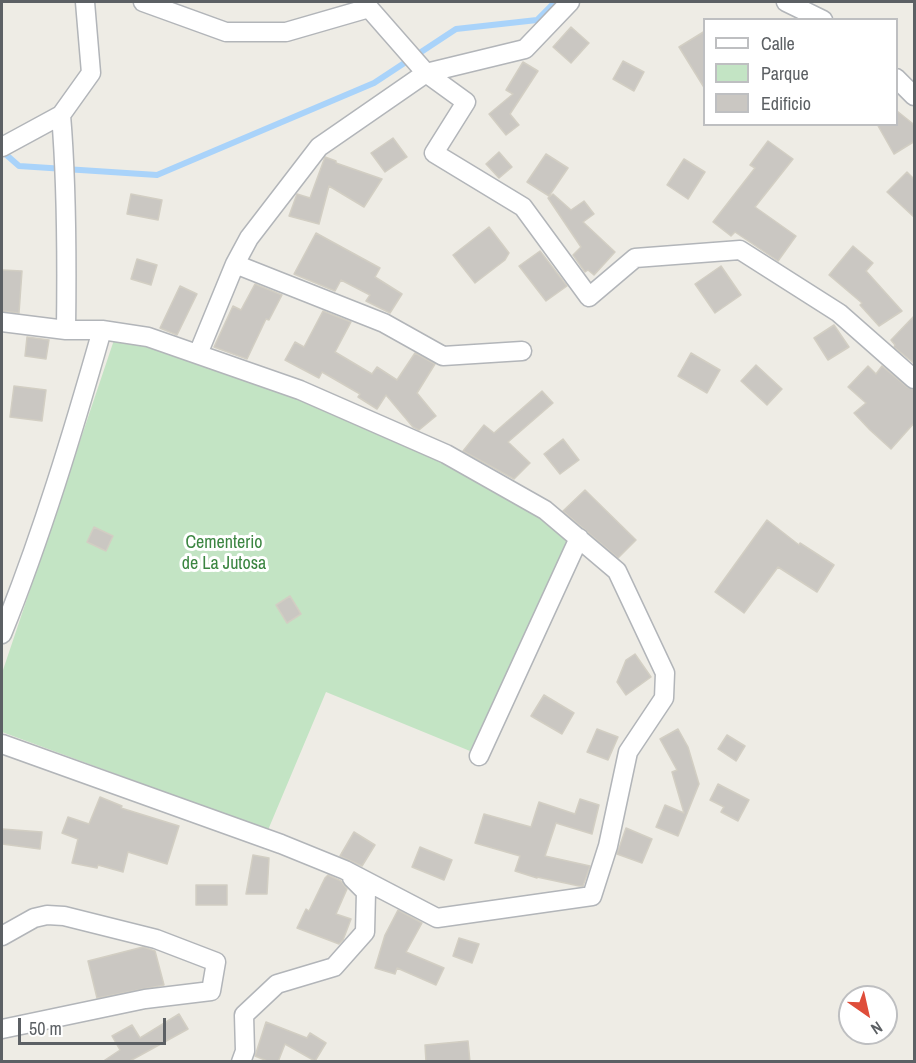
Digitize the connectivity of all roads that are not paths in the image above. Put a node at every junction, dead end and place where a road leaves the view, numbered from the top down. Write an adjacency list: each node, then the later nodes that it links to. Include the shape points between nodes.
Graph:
1 (85, 2): 10 (street, via 91,73)
2 (143, 2): 5 (street, via 226,32 286,32)
3 (570, 2): 7 (street, via 525,49)
4 (786, 2): 6 (street)
5 (368, 5): 7 (street)
6 (819, 18)
7 (426, 73): 12 (street, via 318,147 249,238); 18 (street, via 466,102 434,153 523,207 589,297 634,258 740,250 839,313)
8 (898, 79): 9 (street)
9 (915, 96)
10 (61, 115): 11 (street); 14 (street)
11 (2, 147)
12 (235, 264): 16 (street, via 384,322 443,356); 17 (street)
13 (2, 322): 14 (street)
14 (66, 330): 15 (street)
15 (102, 330): 17 (street, via 148,337); 20 (street, via 76,420)
16 (522, 351)
17 (198, 354): 19 (street, via 300,390 446,454 545,510)
18 (914, 379)
19 (579, 538): 22 (street); 23 (street, via 617,571 665,673 664,698 628,752 608,846 592,896 437,918)
20 (2, 634)
21 (2, 744): 23 (street)
22 (479, 756)
23 (345, 870): 26 (street, via 366,892 365,932 334,967 277,984 244,1015 245,1051)
24 (2, 936): 25 (street, via 34,918 64,916 156,939 216,962 212,991 145,999)
25 (2, 1029)
26 (241, 1062)

